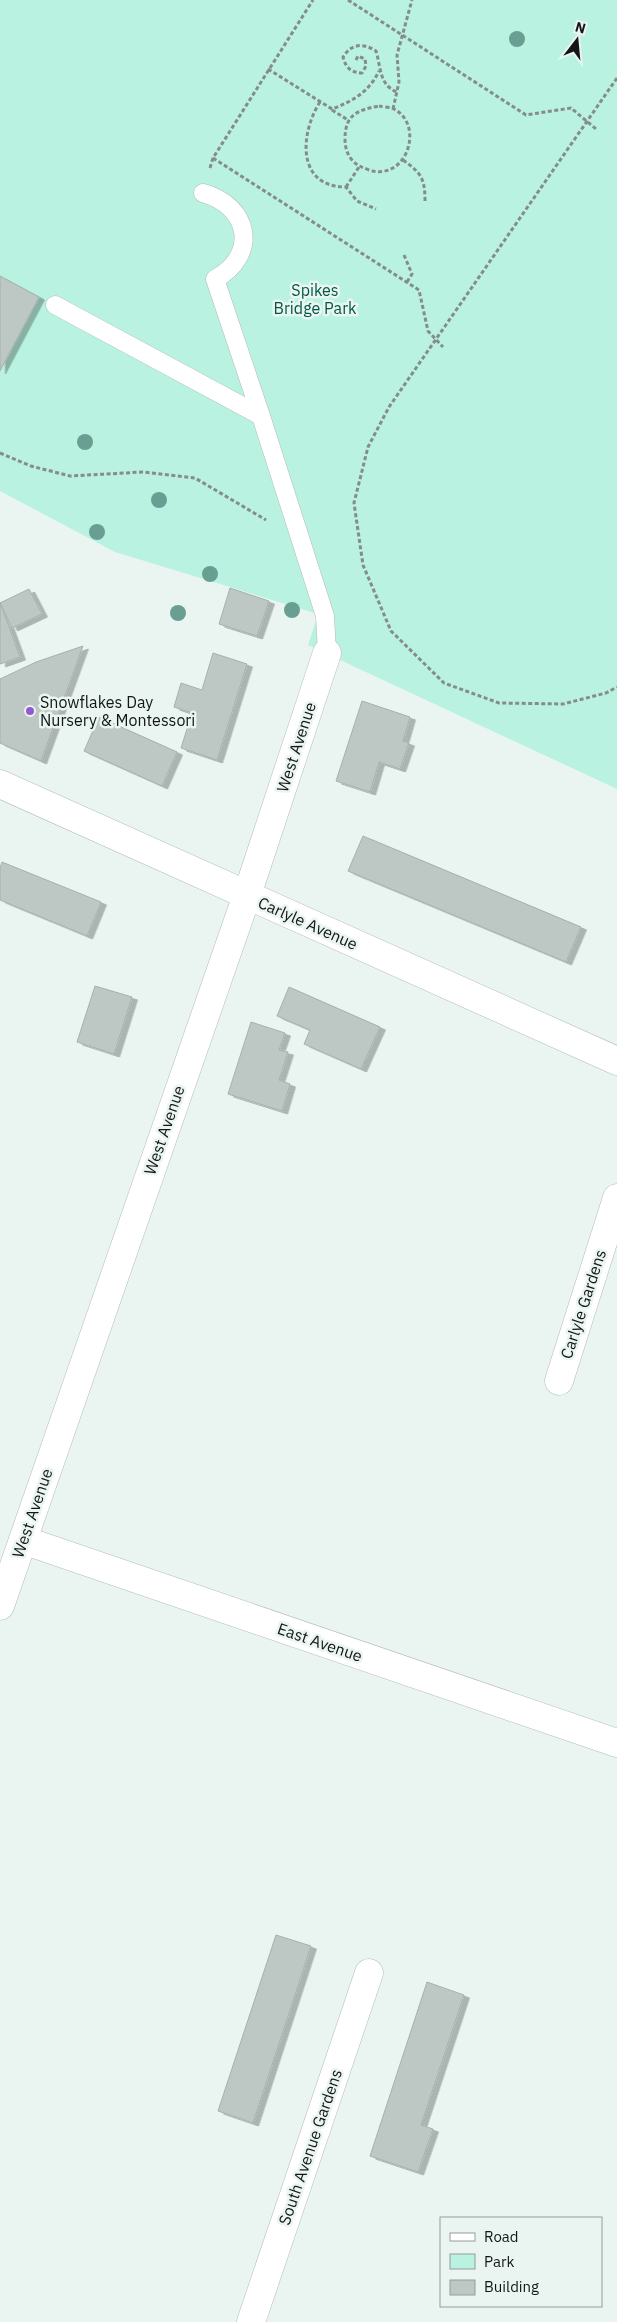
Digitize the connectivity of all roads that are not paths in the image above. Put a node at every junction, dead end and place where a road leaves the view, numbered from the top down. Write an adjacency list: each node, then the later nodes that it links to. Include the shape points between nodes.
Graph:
1 (203, 193): 3 (lane, via 217,197 233,209 242,226 244,242 237,260 228,272 215,279)
2 (55, 305): 3 (lane)
3 (261, 416): 4 (lane, via 325,616)
4 (326, 653): 6 (street, West Avenue)
5 (0, 784): 6 (street, Carlyle Avenue)
6 (247, 895): 7 (street, Carlyle Avenue); 10 (street, West Avenue)
7 (617, 1060)
8 (617, 1198): 9 (street, Carlyle Gardens)
9 (559, 1381)
10 (23, 1540): 11 (street, West Avenue); 12 (street, East Avenue)
11 (0, 1606)
12 (617, 1744)
13 (369, 1973): 14 (street, South Avenue Gardens)
14 (251, 2322)

